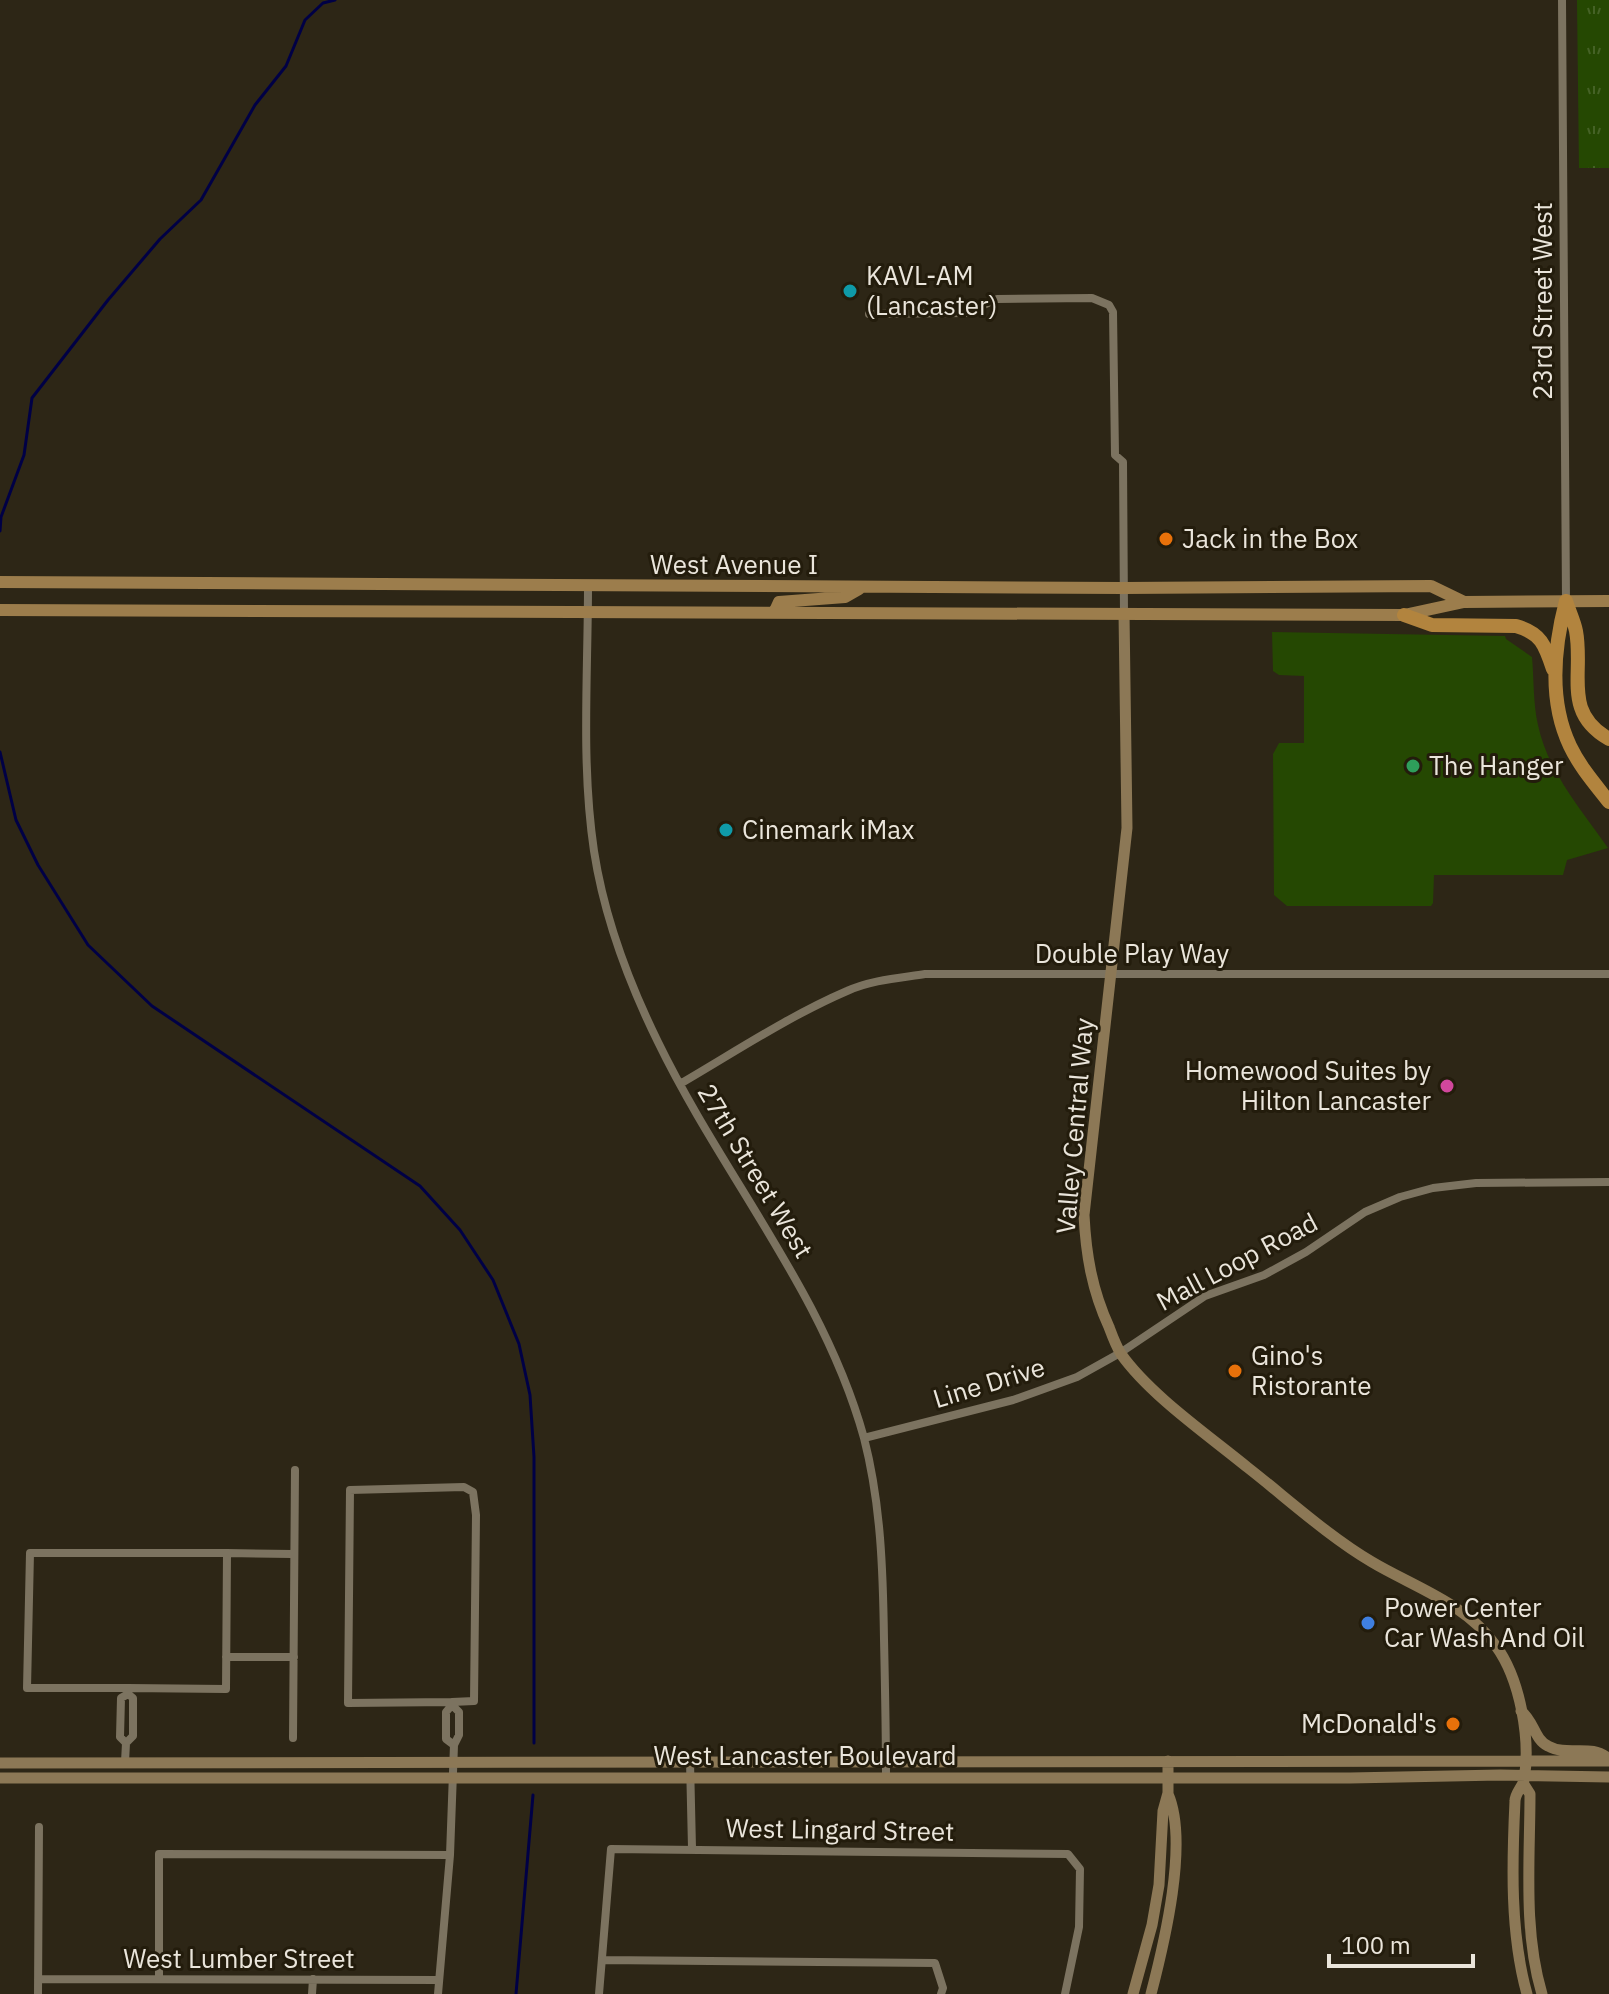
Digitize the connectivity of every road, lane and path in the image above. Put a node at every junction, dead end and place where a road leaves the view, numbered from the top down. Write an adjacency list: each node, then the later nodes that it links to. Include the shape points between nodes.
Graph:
1 (1562, 0): 7 (street, 23rd Street West)
2 (869, 314): 6 (street, via 967,313 997,299 1092,298 1109,305 1115,455 1123,462)
3 (0, 582): 4 (main road, West Avenue I)
4 (588, 586): 5 (main road, West Avenue I); 11 (street, 27th Street West)
5 (862, 587): 6 (main road, West Avenue I); 12 (main road, via 845,597 779,602)
6 (1124, 588): 9 (main road, West Avenue I, via 1431,586); 13 (street)
7 (1566, 601): 8 (main road, West Avenue I); 9 (main road, West Avenue I); 15 (highway, via 1558,632); 16 (highway, via 1576,633 1578,700 1595,731)
8 (1609, 601)
9 (1464, 602): 14 (main road, West Avenue I)
10 (0, 610): 11 (main road, West Avenue I)
11 (588, 612): 12 (main road, West Avenue I); 20 (street, 27th Street West, via 587,782 594,852 627,968)
12 (774, 613): 13 (main road, West Avenue I)
13 (1124, 613): 14 (main road, West Avenue I); 19 (street, Valley Central Way, via 1127,828)
14 (1404, 615): 15 (highway, via 1432,625 1527,629 1547,646)
15 (1557, 680): 17 (highway, via 1557,707 1571,749)
16 (1609, 739)
17 (1609, 802)
18 (1609, 974): 19 (street, Double Play Way)
19 (1112, 975): 20 (street, Double Play Way, via 925,974 888,979 821,1004); 22 (street, Valley Central Way, via 1084,1215 1089,1272)
20 (680, 1084): 23 (street, 27th Street West, via 812,1306)
21 (1609, 1182): 22 (street, Mall Loop Road, via 1476,1183 1400,1197 1365,1212 1264,1275 1205,1296)
22 (1120, 1353): 23 (street, Line Drive, via 1077,1377 1013,1400); 31 (street, Valley Central Way, via 1195,1424 1300,1509 1370,1561 1477,1624 1512,1675)
23 (864, 1438): 36 (street, 27th Street West, via 882,1557)
24 (295, 1470): 26 (street)
25 (227, 1553): 26 (street); 27 (street); 29 (street, via 30,1553 27,1688)
26 (292, 1554): 28 (street)
27 (226, 1657): 28 (street); 29 (street, via 226,1689)
28 (294, 1657): 32 (street)
29 (128, 1691): 38 (street, via 133,1698 133,1736 126,1743)
30 (452, 1704): 30 (street, via 474,1701 473,1492 464,1487 350,1490 348,1703); 39 (street, via 459,1712)
31 (1521, 1711): 33 (street, Valley Central Way); 34 (street, via 1548,1746 1601,1752)
32 (293, 1738)
33 (1524, 1760): 34 (street, West Lancaster Boulevard); 37 (street, West Lancaster Boulevard); 47 (street, Valley Central Way)
34 (1609, 1760)
35 (690, 1761): 36 (street, West Lancaster Boulevard); 39 (street, West Lancaster Boulevard); 45 (street)
36 (886, 1761): 37 (street, West Lancaster Boulevard); 46 (street, 27th Street West)
37 (1168, 1761): 41 (street)
38 (125, 1762): 39 (street, West Lancaster Boulevard); 40 (street, West Lancaster Boulevard)
39 (453, 1762): 44 (street)
40 (0, 1763)
41 (1168, 1777): 46 (street, West Lancaster Boulevard); 47 (street, West Lancaster Boulevard); 48 (street)
42 (1609, 1777): 47 (street, West Lancaster Boulevard)
43 (0, 1778): 44 (street, West Lancaster Boulevard)
44 (453, 1778): 45 (street, West Lancaster Boulevard); 51 (street)
45 (690, 1778): 46 (street, West Lancaster Boulevard); 50 (street)
46 (886, 1778)
47 (1524, 1779): 65 (street, Valley Central Way, via 1515,1796 1514,1886); 66 (street, Valley Central Way, via 1530,1794 1532,1936)
48 (1168, 1793): 63 (street, via 1159,1885); 64 (street, via 1175,1810 1174,1859 1166,1936)
49 (39, 1827): 54 (street)
50 (692, 1848): 52 (street, West Lingard Street, via 611,1849); 62 (street, West Lingard Street, via 1068,1854 1080,1869 1079,1927)
51 (450, 1855): 53 (street, via 159,1854); 56 (street)
52 (602, 1960): 60 (street); 61 (street, via 935,1963)
53 (159, 1978): 54 (street, West Lumber Street); 55 (street, West Lumber Street)
54 (38, 1979): 57 (street)
55 (313, 1979): 56 (street, West Lumber Street); 58 (street)
56 (439, 1980): 59 (street)
57 (38, 1994)
58 (312, 1994)
59 (438, 1994)
60 (599, 1994)
61 (941, 1994)
62 (1065, 1994)
63 (1133, 1994)
64 (1151, 1994)
65 (1527, 1994)
66 (1542, 1994)

